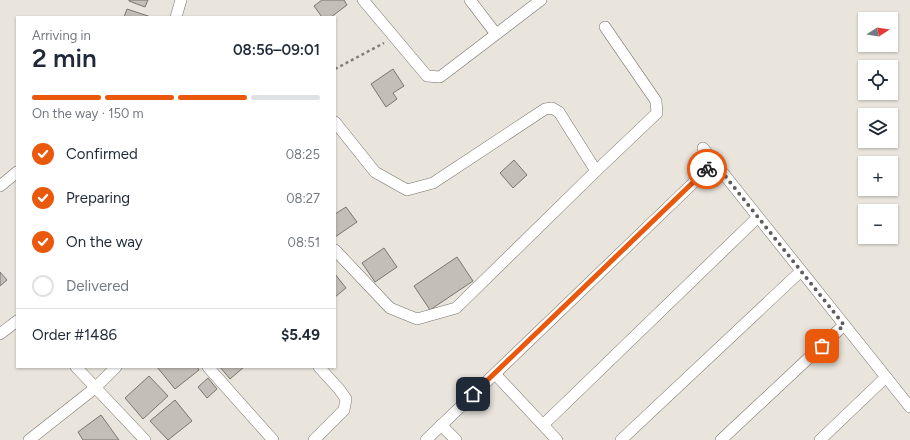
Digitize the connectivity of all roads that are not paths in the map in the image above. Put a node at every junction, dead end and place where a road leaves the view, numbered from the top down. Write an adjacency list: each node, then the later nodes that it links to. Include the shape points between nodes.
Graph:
1 (181, 0): 5 (street)
2 (363, 0): 7 (street, via 427,76 440,77)
3 (470, 0): 7 (street)
4 (541, 0): 7 (street)
5 (176, 16)
6 (605, 27): 11 (street, via 656,101 657,113)
7 (496, 34)
8 (336, 123): 11 (street, via 375,172 407,190 433,183 545,109 552,108 559,112)
9 (703, 148): 10 (street)
10 (714, 162): 14 (street); 24 (street)
11 (596, 170): 15 (street, via 456,308 418,319 390,308)
12 (16, 173): 13 (street)
13 (0, 186)
14 (758, 217): 16 (street); 29 (street)
15 (336, 251)
16 (801, 271): 18 (street); 37 (street)
17 (16, 322): 19 (street)
18 (844, 325): 25 (street); 38 (street)
19 (0, 334)
20 (77, 368): 26 (street)
21 (115, 368): 26 (street)
22 (209, 368): 32 (street)
23 (321, 368): 33 (street, via 346,399 344,410)
24 (495, 374): 28 (street); 29 (street)
25 (886, 377): 27 (street); 39 (street)
26 (95, 388): 30 (street); 31 (street)
27 (910, 407)
28 (441, 425): 34 (street); 35 (street)
29 (543, 425): 36 (street)
30 (31, 439)
31 (145, 440)
32 (273, 440)
33 (314, 440)
34 (426, 440)
35 (456, 440)
36 (557, 440)
37 (621, 440)
38 (721, 440)
39 (820, 440)

